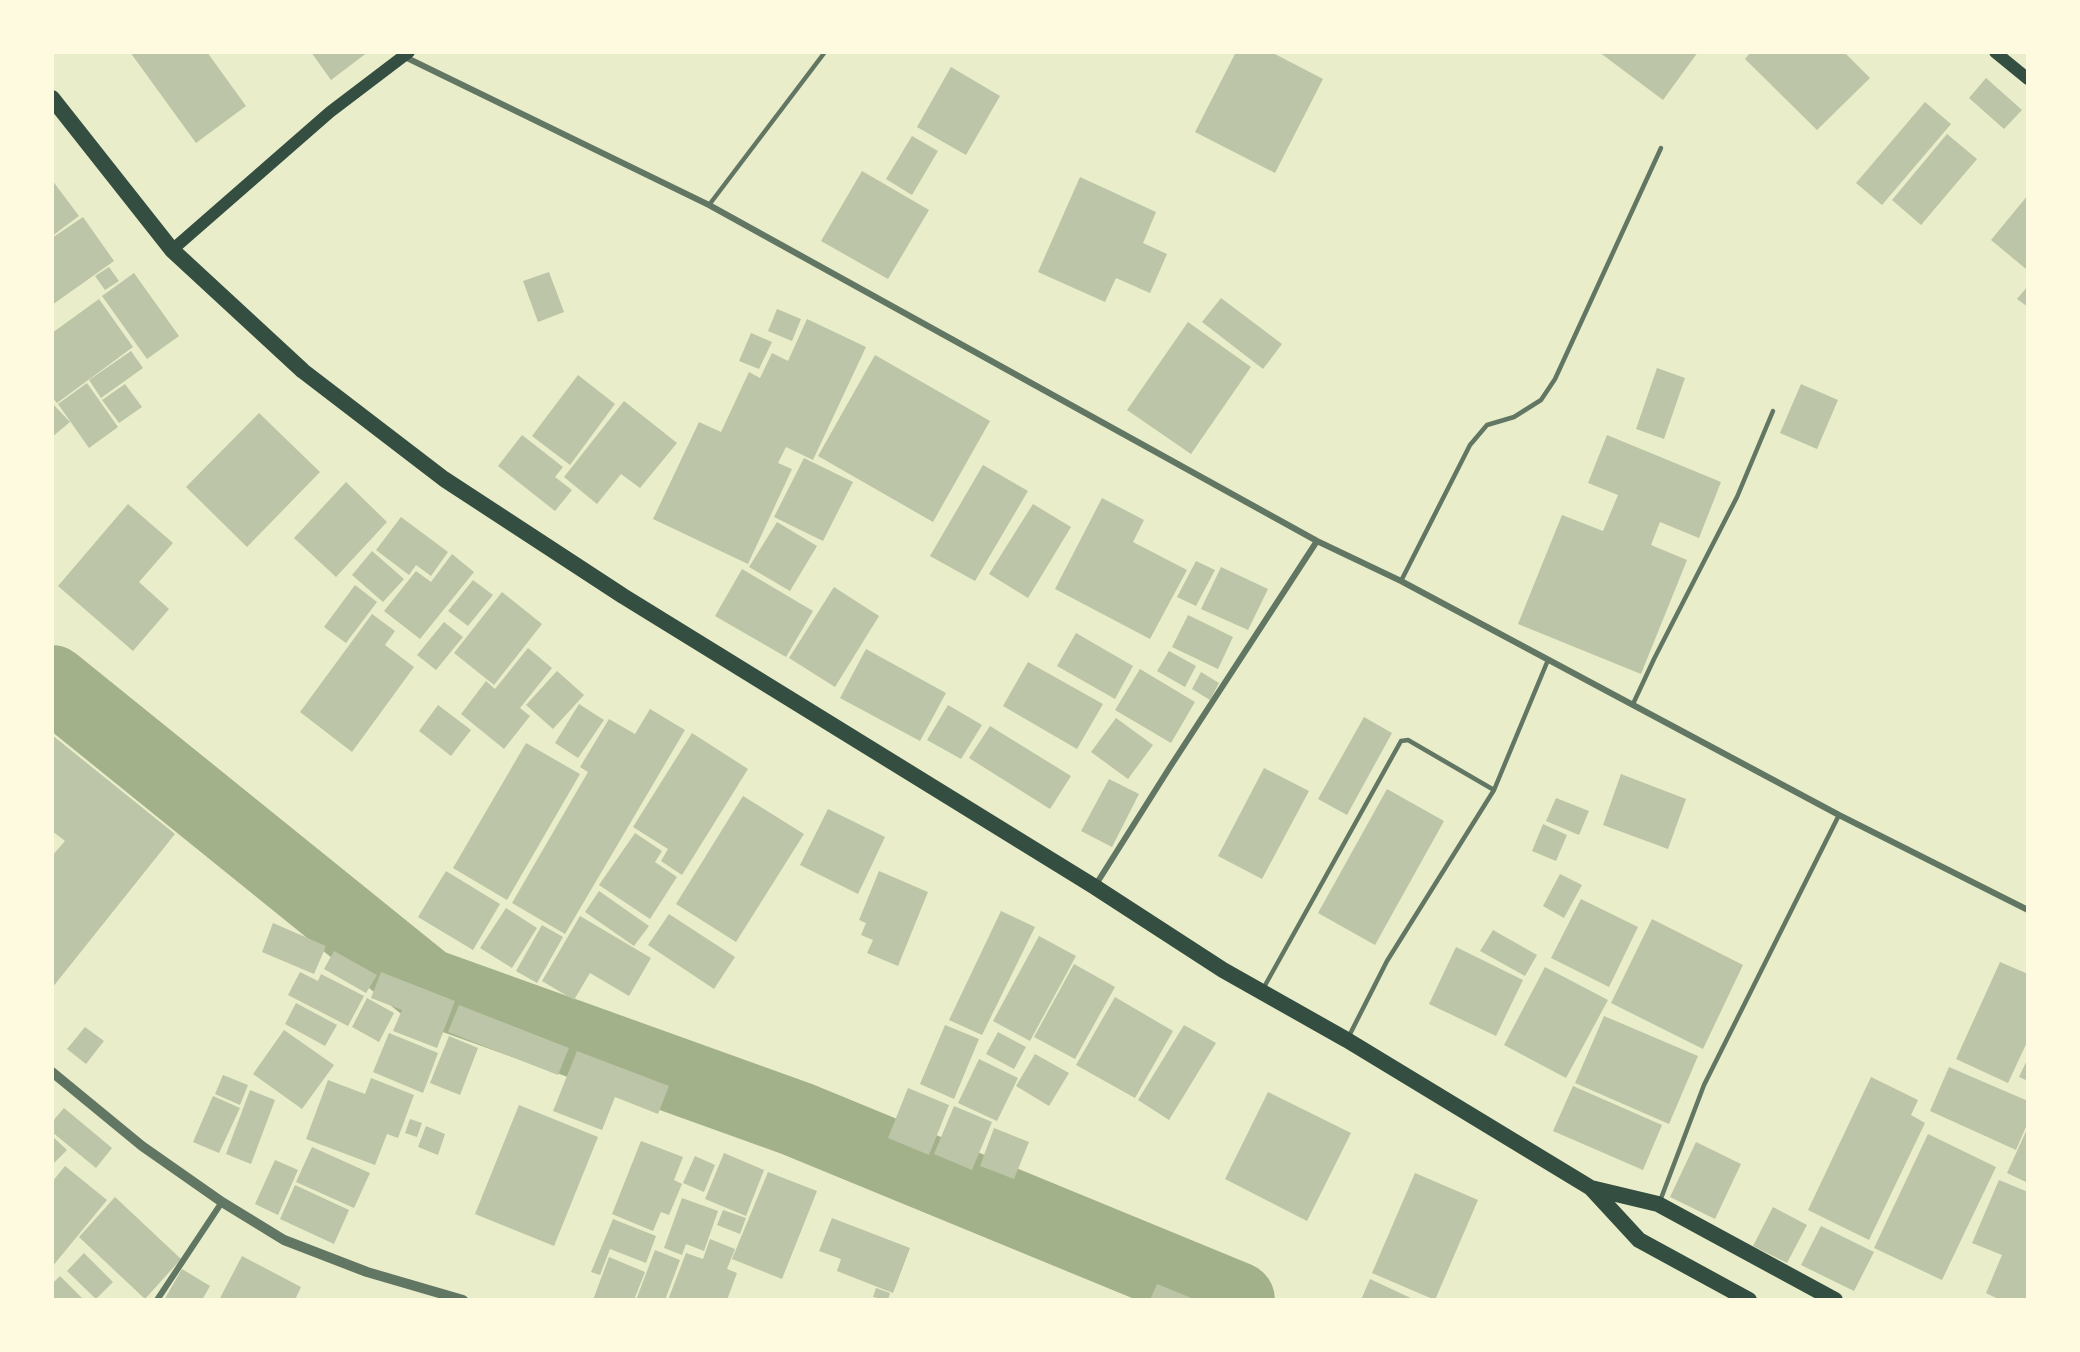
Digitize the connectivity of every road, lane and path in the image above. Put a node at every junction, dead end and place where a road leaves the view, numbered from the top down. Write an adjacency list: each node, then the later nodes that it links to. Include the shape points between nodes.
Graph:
1 (825, 52): 7 (lane)
2 (1995, 52): 4 (main road)
3 (407, 55): 7 (street); 8 (main road, via 330,112)
4 (2028, 79)
5 (52, 98): 8 (highway)
6 (1661, 148): 11 (lane, via 1555,379 1541,400 1515,417 1487,425 1470,445)
7 (709, 205): 10 (street)
8 (172, 250): 16 (highway, via 303,371 444,478 623,596)
9 (1773, 411): 13 (lane, via 1737,497)
10 (1317, 541): 11 (street); 16 (street)
11 (1401, 581): 12 (street)
12 (1548, 660): 13 (street); 14 (lane)
13 (1633, 705): 15 (street)
14 (1494, 790): 18 (lane, via 1408,740 1401,741); 19 (lane, via 1387,961)
15 (1839, 814): 17 (street); 23 (lane, via 1704,1085)
16 (1095, 886): 18 (highway)
17 (2028, 910)
18 (1261, 992): 19 (highway)
19 (1347, 1040): 21 (highway)
20 (53, 1074): 22 (street, via 142,1146)
21 (1591, 1188): 23 (highway); 26 (highway, via 1639,1240)
22 (222, 1202): 24 (street); 25 (street, via 284,1240 367,1272)
23 (1658, 1204): 27 (highway)
24 (157, 1299)
25 (463, 1299)
26 (1749, 1299)
27 (1835, 1299)

